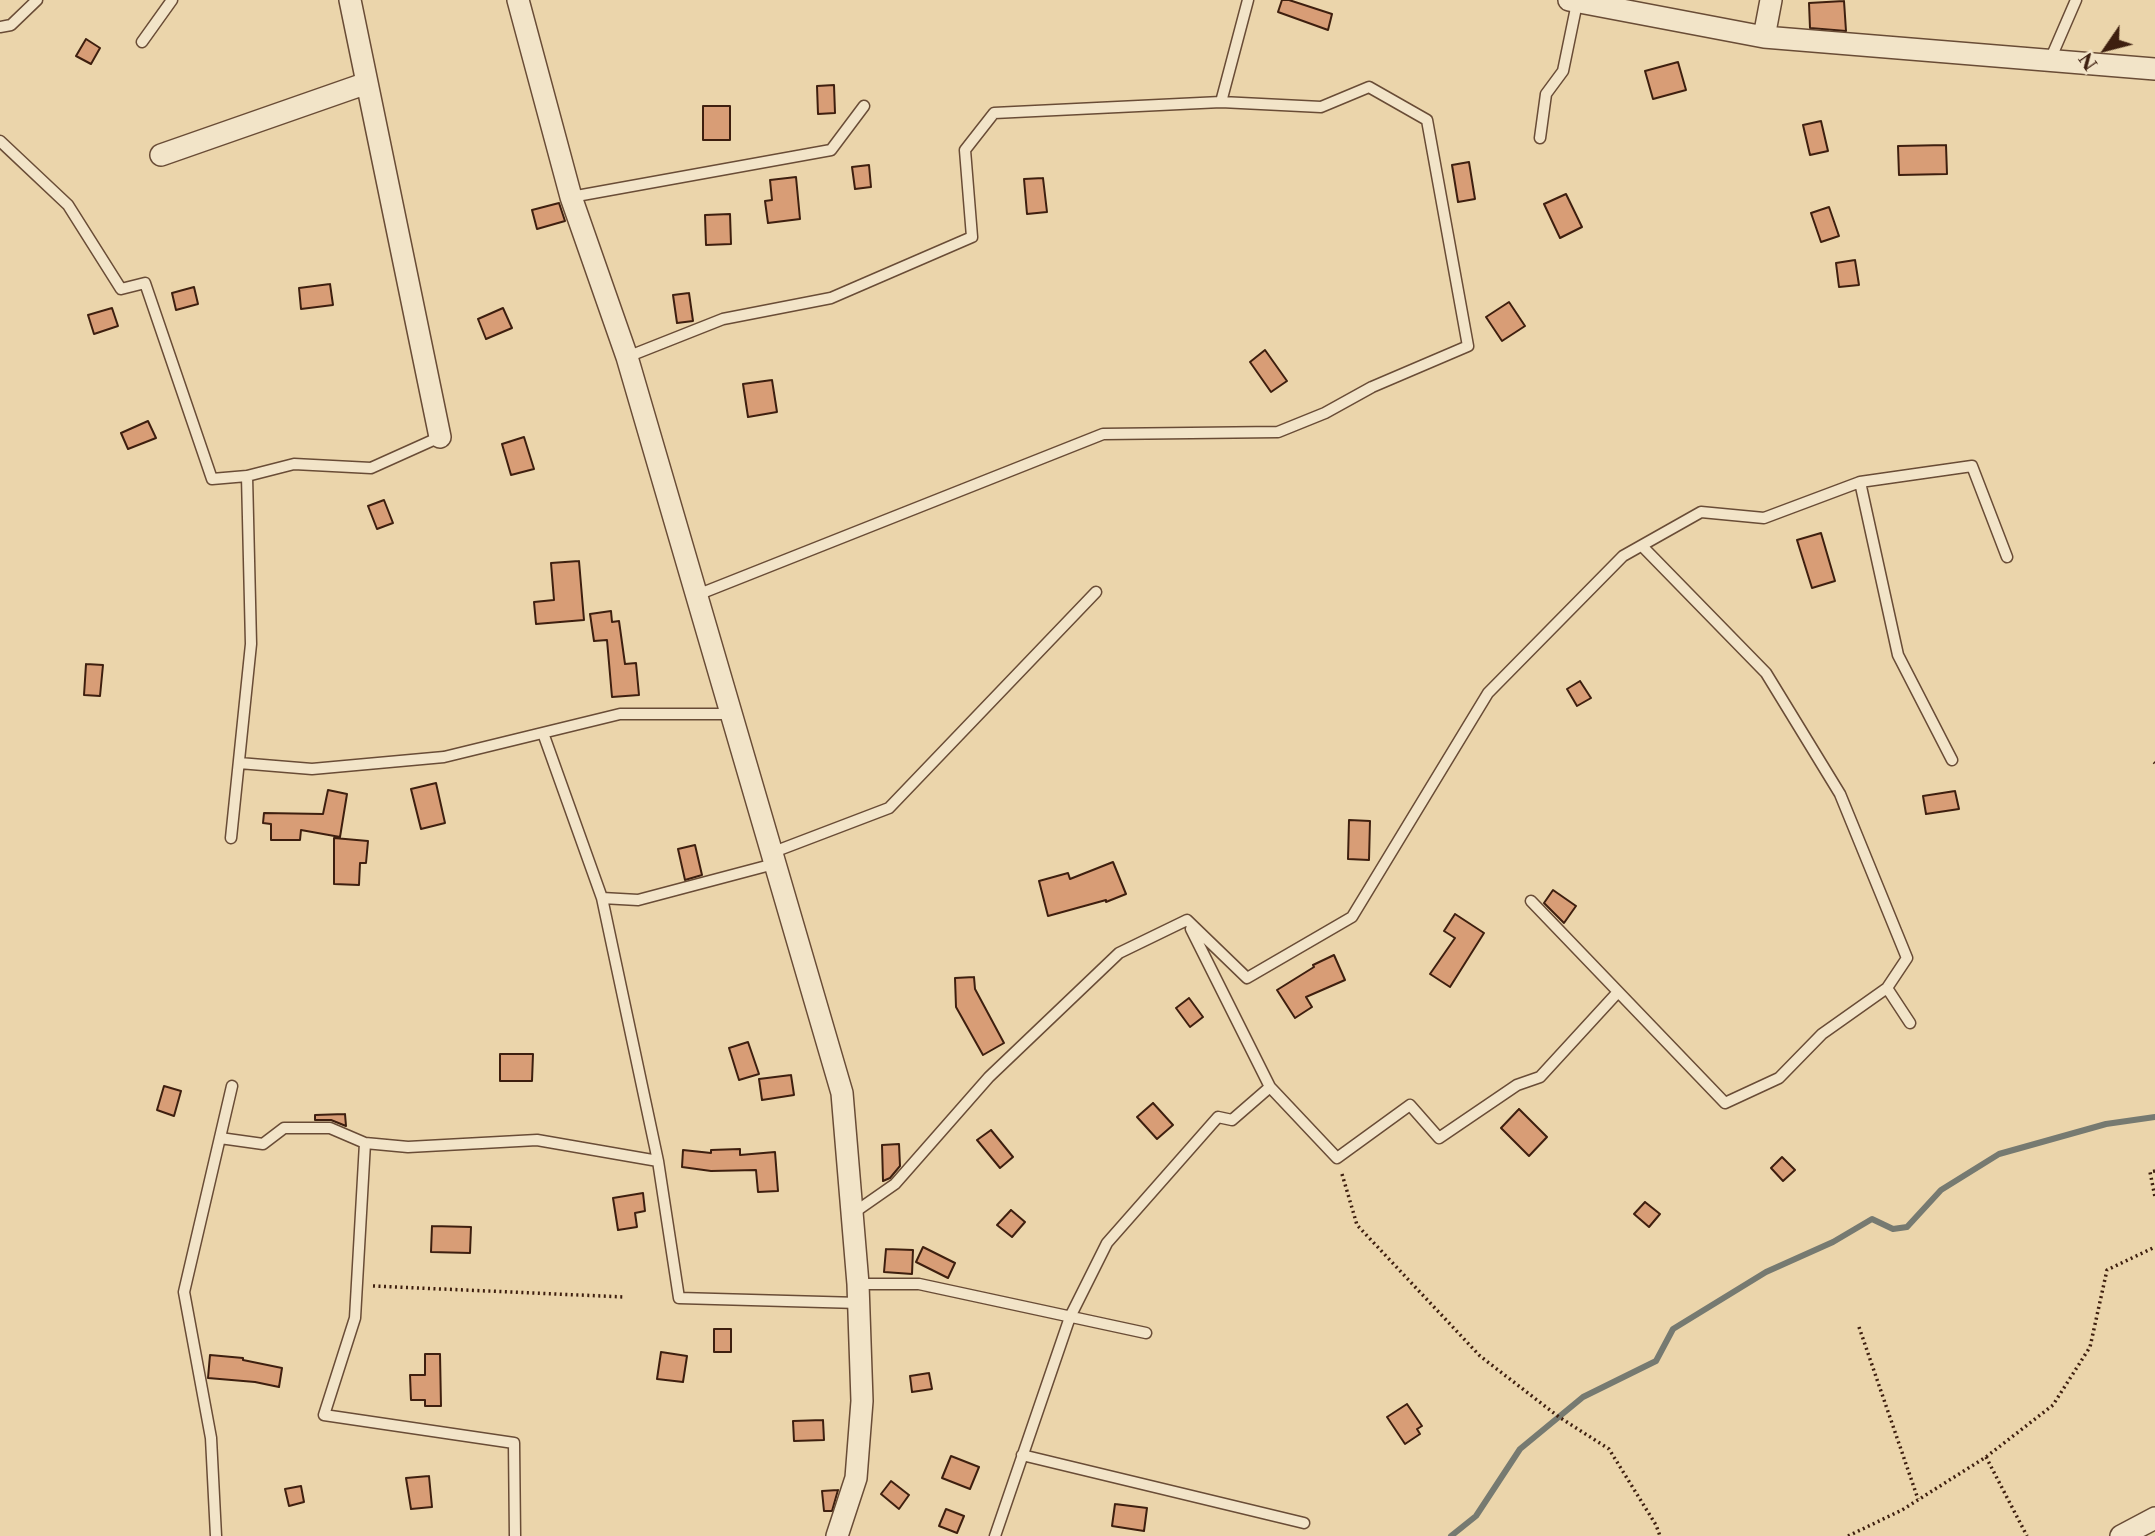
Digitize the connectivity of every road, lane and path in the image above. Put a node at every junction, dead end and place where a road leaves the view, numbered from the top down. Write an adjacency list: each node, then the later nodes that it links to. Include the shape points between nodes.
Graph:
1 (37, 0): 9 (lane, via 10,25)
2 (172, 0): 11 (lane)
3 (350, 0): 14 (street)
4 (518, 0): 20 (street)
5 (1248, 0): 15 (lane)
6 (1771, 0): 10 (street)
7 (2076, 0): 12 (lane)
8 (1573, 1): 10 (street); 17 (lane, via 1563,71 1546,94)
9 (0, 27)
10 (1764, 37): 12 (street)
11 (142, 42)
12 (2050, 60): 13 (street)
13 (2155, 69)
14 (367, 83): 19 (street); 22 (street)
15 (1222, 102): 21 (lane, via 994,113 965,150 972,237 831,298 723,319); 28 (lane, via 1321,107 1370,87 1427,120 1468,346 1278,432 1103,434)
16 (864, 106): 20 (lane, via 831,150)
17 (1541, 138)
18 (0, 141): 23 (lane, via 68,205 121,289 145,283 212,479)
19 (161, 155)
20 (571, 197): 21 (street)
21 (627, 357): 28 (street)
22 (440, 437): 23 (lane, via 371,468 294,464)
23 (247, 476): 32 (lane, via 251,644)
24 (1860, 482): 25 (lane, via 1764,518 1701,512); 26 (lane, via 1972,466); 31 (lane, via 1898,655)
25 (1642, 546): 37 (lane, via 1623,556 1488,693 1352,917 1247,978); 38 (lane, via 1766,673 1840,794 1907,958)
26 (2007, 557)
27 (1096, 592): 34 (lane, via 889,808)
28 (696, 595): 29 (street)
29 (733, 714): 30 (lane, via 620,714); 34 (street)
30 (543, 733): 32 (lane, via 444,757 312,768); 35 (lane)
31 (1952, 760)
32 (239, 763): 33 (lane)
33 (231, 838)
34 (772, 859): 35 (lane, via 638,900); 49 (street, via 842,1093)
35 (601, 898): 46 (lane)
36 (1531, 901): 39 (lane)
37 (1187, 920): 42 (lane); 49 (lane, via 1119,953 989,1077 895,1184)
38 (1887, 988): 39 (lane, via 1822,1034 1779,1078 1725,1103); 40 (lane)
39 (1618, 992): 45 (lane, via 1541,1077 1517,1085 1439,1138 1410,1105)
40 (1910, 1023)
41 (232, 1086): 43 (lane)
42 (1270, 1087): 45 (lane); 54 (lane, via 1232,1120 1218,1117 1107,1243)
43 (220, 1138): 44 (lane, via 263,1144 284,1128 330,1128); 62 (lane, via 184,1292 211,1438)
44 (365, 1143): 46 (lane, via 408,1147 537,1139); 51 (lane)
45 (1337, 1158): 66 (path, via 1357,1225 1480,1356 1609,1449)
46 (658, 1161): 52 (lane, via 679,1298)
47 (2155, 1171): 48 (path, via 2150,1172)
48 (2155, 1197)
49 (852, 1214): 52 (street)
50 (2155, 1247): 58 (path, via 2107,1270 2090,1347 2053,1405)
51 (357, 1285): 53 (path); 63 (lane, via 355,1318 324,1415 514,1443)
52 (859, 1294): 54 (lane, via 919,1284); 64 (street, via 862,1401 856,1478)
53 (625, 1297)
54 (1070, 1317): 56 (lane); 57 (lane)
55 (1860, 1327): 59 (path)
56 (1146, 1333)
57 (1023, 1455): 61 (lane); 65 (lane)
58 (1986, 1457): 59 (path); 68 (path)
59 (1918, 1499): 67 (path)
60 (2155, 1518): 69 (street)
61 (1304, 1523)
62 (216, 1536)
63 (515, 1536)
64 (837, 1536)
65 (995, 1536)
66 (1660, 1536)
67 (1848, 1536)
68 (2027, 1536)
69 (2120, 1536)

